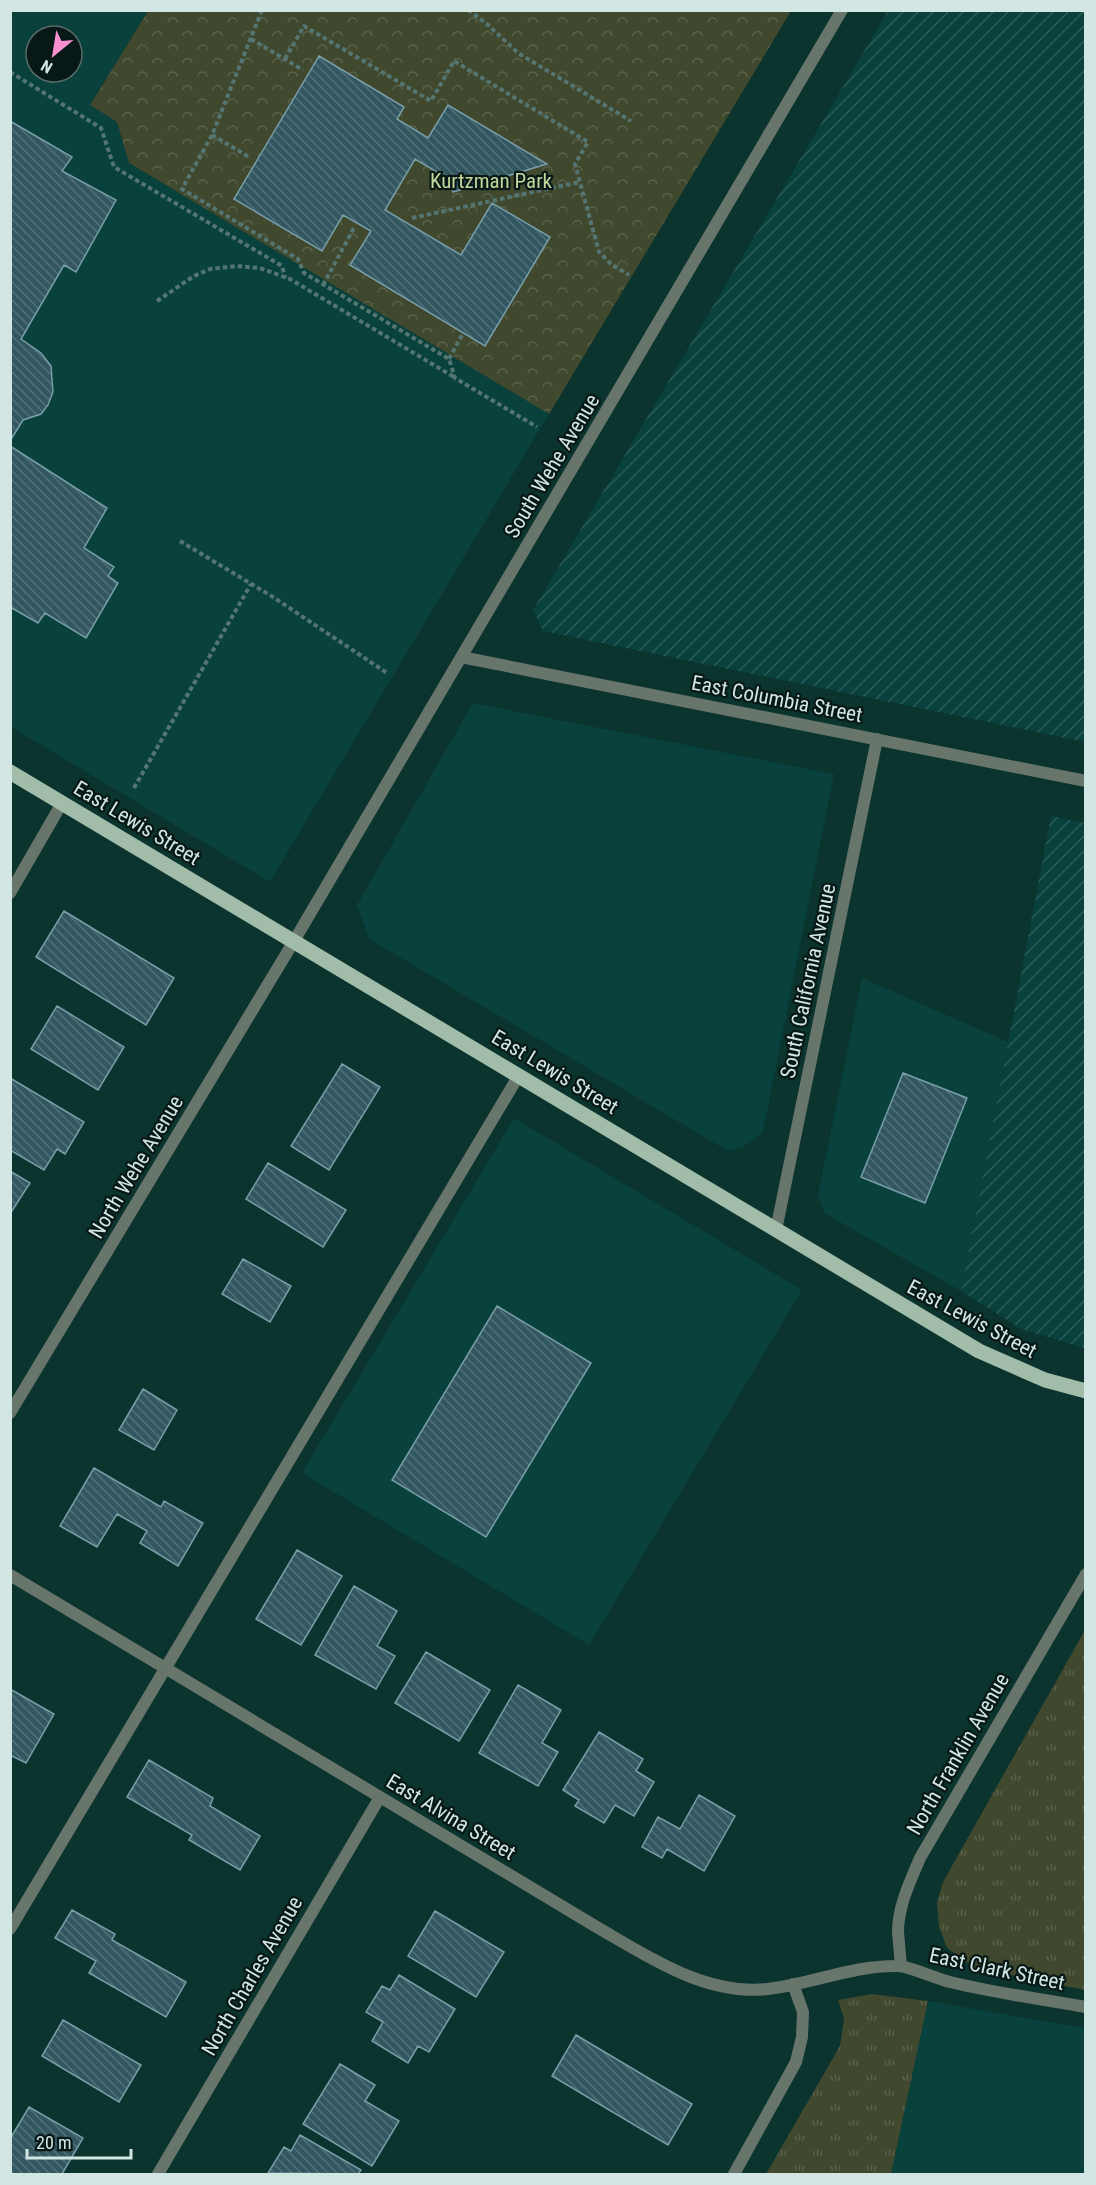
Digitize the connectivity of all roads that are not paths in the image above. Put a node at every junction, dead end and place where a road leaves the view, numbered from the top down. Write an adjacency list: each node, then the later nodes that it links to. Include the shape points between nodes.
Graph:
1 (842, 10): 2 (street, South Wehe Avenue)
2 (461, 657): 3 (street, East Columbia Street); 8 (street, South Wehe Avenue)
3 (877, 739): 5 (street, East Columbia Street); 10 (street, South California Avenue)
4 (10, 772): 6 (main road, East Lewis Street)
5 (1086, 781)
6 (62, 803): 7 (street); 8 (main road, East Lewis Street)
7 (10, 893)
8 (294, 940): 9 (main road, East Lewis Street); 12 (street, North Wehe Avenue)
9 (519, 1075): 10 (main road, East Lewis Street); 15 (street)
10 (776, 1230): 11 (main road, East Lewis Street, via 979,1351 1046,1380)
11 (1086, 1391)
12 (10, 1413)
13 (1086, 1574): 18 (street, North Franklin Avenue, via 920,1858 900,1916)
14 (10, 1575): 15 (street, East Alvina Street)
15 (166, 1670): 16 (street, East Alvina Street); 17 (street)
16 (380, 1797): 19 (street, East Alvina Street, via 673,1970 742,1990); 21 (street, North Charles Avenue)
17 (10, 1929)
18 (901, 1966): 19 (street, East Alvina Street); 20 (street, East Clark Street, via 950,1982)
19 (793, 1984): 22 (street, via 802,2012 802,2037 795,2062)
20 (1086, 2007)
21 (158, 2175)
22 (734, 2175)

